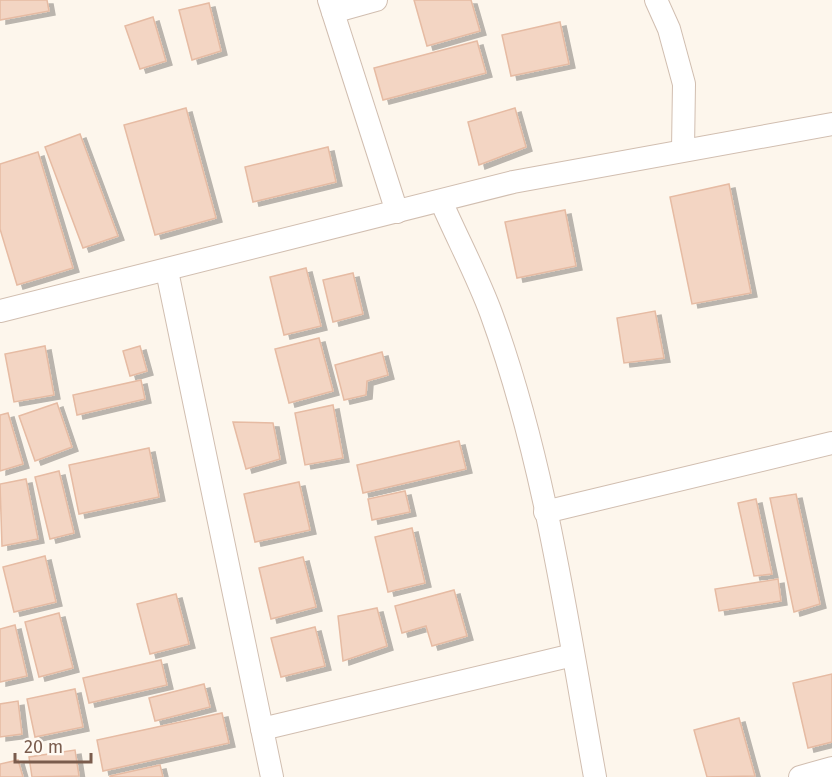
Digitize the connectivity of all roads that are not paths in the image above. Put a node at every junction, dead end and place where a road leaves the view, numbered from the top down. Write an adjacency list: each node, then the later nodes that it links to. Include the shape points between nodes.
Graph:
1 (376, 0): 3 (street)
2 (656, 0): 5 (street, via 669,29 684,84)
3 (331, 6): 7 (street)
4 (832, 123): 5 (street)
5 (683, 149): 6 (street, via 513,182)
6 (441, 201): 7 (street); 11 (street, via 491,312 529,440)
7 (396, 212): 8 (street)
8 (167, 271): 9 (street); 13 (street)
9 (0, 311)
10 (832, 443): 11 (street)
11 (545, 512): 12 (street)
12 (573, 655): 13 (street); 16 (street)
13 (262, 729): 15 (street)
14 (832, 768): 17 (street)
15 (272, 777)
16 (595, 777)
17 (800, 777)

